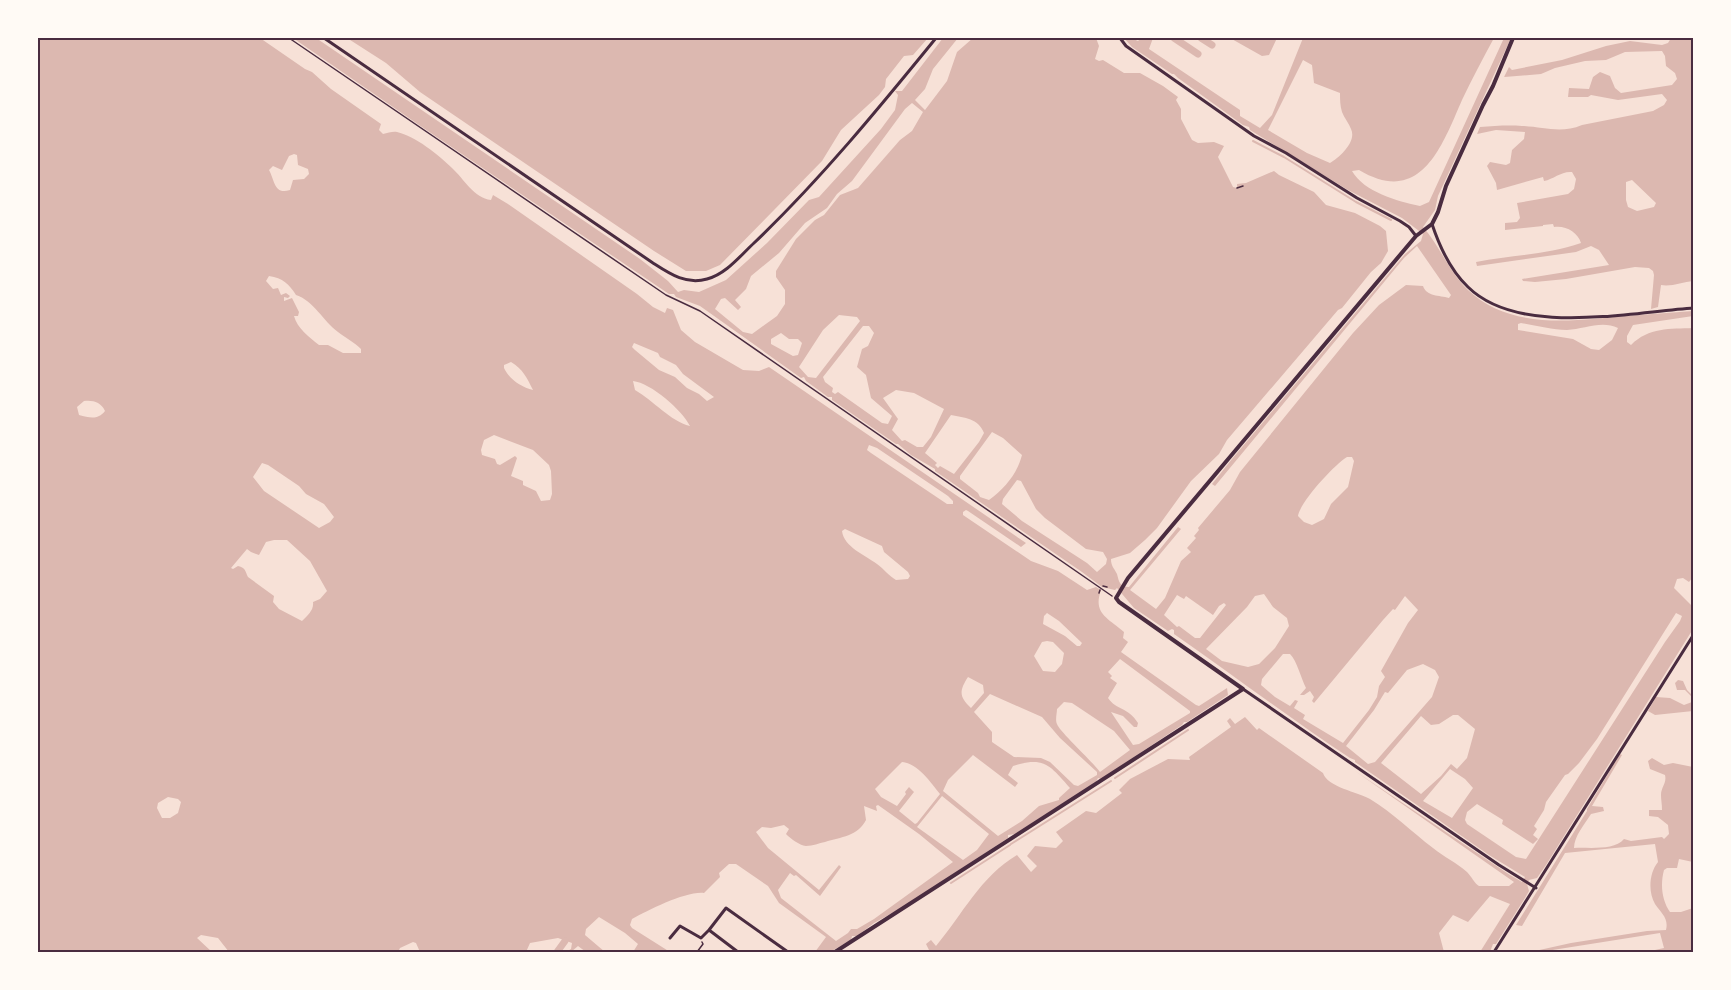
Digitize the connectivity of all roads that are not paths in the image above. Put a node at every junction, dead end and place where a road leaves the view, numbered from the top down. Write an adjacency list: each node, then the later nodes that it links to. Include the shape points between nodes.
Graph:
1 (324, 38): 2 (street, via 676,277 690,281 720,273 774,224)
2 (936, 38)
3 (1120, 38): 6 (street, via 1254,136 1400,220)
4 (1513, 38): 5 (street)
5 (1432, 224): 6 (street); 7 (street, via 1453,267 1469,288 1514,310 1565,319)
6 (1416, 236): 9 (street, via 1119,590 1116,598)
7 (1694, 308)
8 (1694, 634): 10 (street)
9 (1243, 689): 10 (street); 15 (street)
10 (1536, 888): 16 (street)
11 (709, 930): 12 (street, via 701,938 680,926); 13 (street); 14 (street, via 726,908)
12 (670, 938)
13 (738, 952)
14 (788, 952)
15 (836, 952)
16 (1494, 952)

